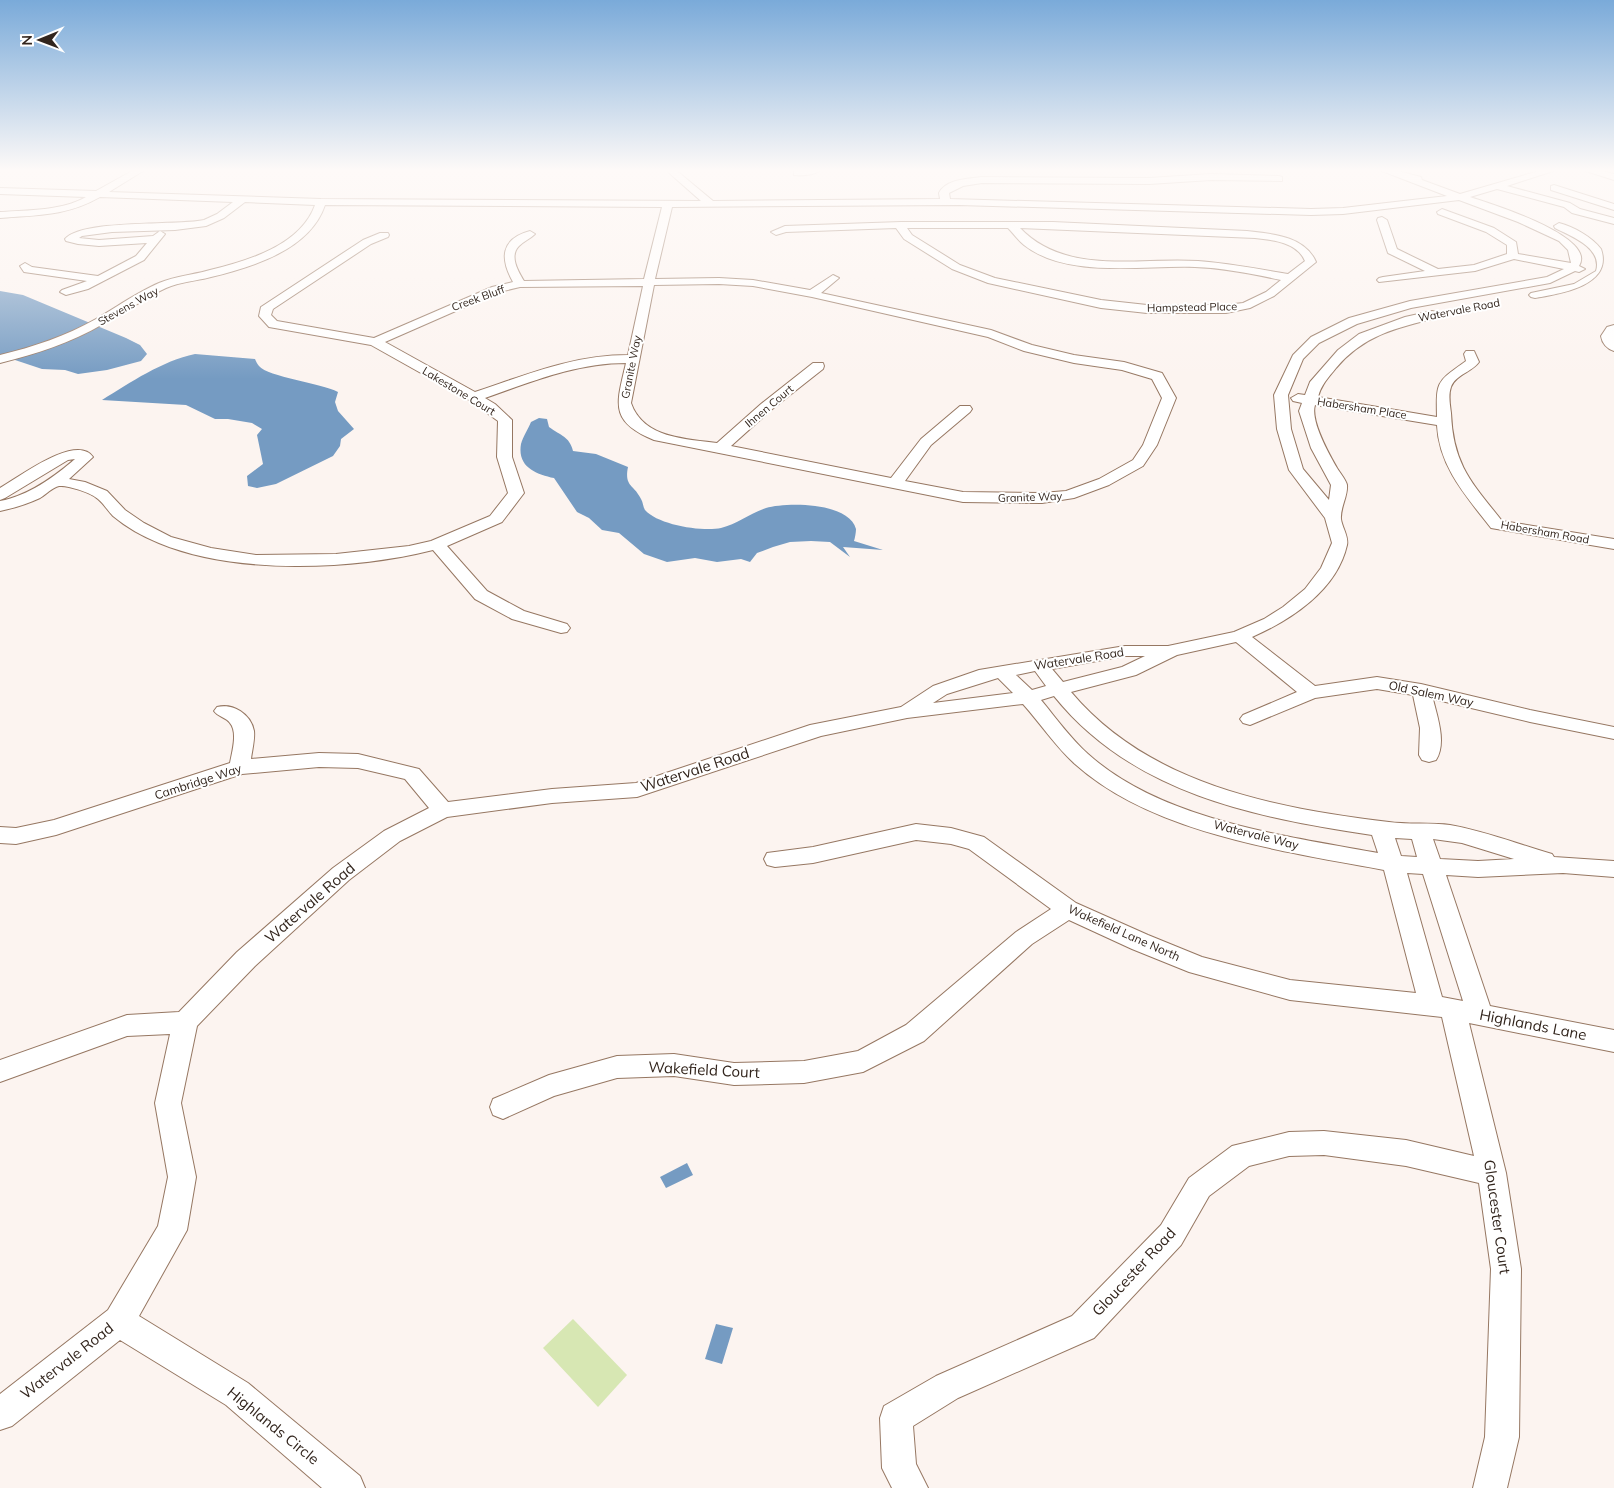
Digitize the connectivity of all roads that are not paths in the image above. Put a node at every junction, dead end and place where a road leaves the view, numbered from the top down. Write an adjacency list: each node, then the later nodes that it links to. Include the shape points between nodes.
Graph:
1 (73, 240): 2 (street, via 89,243)
2 (132, 240)
3 (155, 240): 23 (street, via 140,258)
4 (293, 240): 35 (street, Stevens Way, via 246,262 170,283 59,340)
5 (372, 240): 32 (street, Lakestone Court, via 267,307 265,316 273,324)
6 (519, 240): 26 (street, via 510,250 509,266)
7 (659, 240): 25 (street, Granite Way)
8 (914, 240): 22 (street, Hampstead Place, via 956,267 992,281 1101,304 1147,309 1246,306)
9 (1025, 240): 22 (street, via 1033,247 1067,260 1105,264 1204,265)
10 (1280, 240): 22 (street, Hampstead Place, via 1304,250 1310,257 1311,262)
11 (1389, 240): 19 (street, via 1392,251)
12 (1506, 240): 15 (street, via 1512,244)
13 (1563, 240): 16 (street, via 1572,247)
14 (1585, 240): 18 (street, via 1601,256)
15 (1513, 254): 16 (street); 19 (street, via 1475,268)
16 (1574, 265): 18 (street); 38 (street, Watervale Road, via 1550,280 1410,305 1354,321 1316,340 1297,358)
17 (25, 266): 23 (street, via 28,270)
18 (1606, 270): 20 (street); 29 (street, Watervale Road, via 1570,289)
19 (1436, 272): 24 (street)
20 (1614, 276)
21 (833, 278): 28 (street)
22 (1290, 278)
23 (100, 279): 27 (street)
24 (1383, 280)
25 (649, 282): 26 (street, Creek Bluff); 28 (street, Granite Way, via 753,283); 36 (street, Granite Way)
26 (520, 284): 32 (street, Creek Bluff, via 496,289)
27 (66, 292)
28 (812, 294): 45 (street, Granite Way, via 991,334 1028,348 1074,359 1157,376 1169,398 1150,445 1138,463 1104,482 1068,495 1015,499 963,497)
29 (1510, 300)
30 (1444, 312): 40 (street, Watervale Road, via 1363,337 1329,366 1315,385)
31 (1614, 329): 33 (street, via 1607,336)
32 (375, 342): 39 (street, Lakestone Court)
33 (1614, 347)
34 (1470, 354): 42 (street, Habersham Road, via 1473,362 1451,377 1444,387)
35 (0, 359)
36 (632, 359): 39 (street, via 601,359 564,366); 43 (street, Granite Way, via 624,403 630,418 644,430 680,442)
37 (818, 366): 43 (street, Ihnen Court)
38 (1281, 395): 40 (street, Habersham Place); 48 (street, Watervale Road, via 1284,429 1296,470)
39 (474, 397): 49 (street, Lakestone Court, via 505,420 507,467 516,493 496,518)
40 (1310, 400): 42 (street, Habersham Place); 48 (street, Watervale Road, via 1306,411 1309,425 1339,485)
41 (964, 409): 45 (street, via 926,442)
42 (1444, 422): 50 (street, Habersham Road, via 1445,443 1457,473 1497,525)
43 (720, 448): 45 (street, Granite Way)
44 (55, 481): 46 (street, via 86,457 77,454 64,456); 47 (street, via 12,505); 49 (street, Lakestone Court, via 80,485 102,494 119,513 138,526 165,540 209,553 256,560 336,559 409,551)
45 (896, 482)
46 (0, 495)
47 (0, 506)
48 (1333, 518): 52 (street, Watervale Road, via 1340,543 1329,568 1311,593 1270,623)
49 (437, 544): 51 (street, via 481,595 518,614)
50 (1614, 544)
51 (561, 628)
52 (1239, 636): 53 (street, Watervale Road); 58 (street)
53 (1171, 651): 54 (street, Watervale Road, via 1125,651); 56 (street, Watervale Road, via 1129,671)
54 (1040, 665): 55 (street, Watervale Road); 56 (street, Watervale Way)
55 (1003, 672): 59 (street, Watervale Way); 61 (street, Watervale Road, via 986,674 940,690)
56 (1058, 689): 59 (street, Watervale Road); 67 (street, Watervale Way, via 1099,732 1168,777 1246,805)
57 (1421, 690): 58 (street, Old Salem Way, via 1377,683); 63 (street, Old Salem Way); 64 (street, via 1430,728)
58 (1311, 693): 62 (street, Old Salem Way)
59 (1028, 697): 61 (street, Watervale Road); 71 (street, Watervale Way, via 1081,759 1113,783 1161,808 1271,841)
60 (224, 711): 65 (street, via 238,718 244,731)
61 (907, 712): 66 (street, Watervale Road, via 817,730 637,790 552,796)
62 (1250, 719)
63 (1614, 733)
64 (1429, 755)
65 (240, 767): 66 (street, Cambridge Way, via 318,760 358,762 412,774); 69 (street, Cambridge Way, via 56,827 16,836)
66 (443, 810): 77 (street, Watervale Road, via 392,836 341,874 246,960)
67 (1381, 829): 68 (street, Watervale Way); 71 (street, Gloucester Court)
68 (1420, 831): 72 (street, Gloucester Court); 73 (street, Watervale Way, via 1449,832)
69 (0, 835)
70 (775, 859): 75 (street, Wakefield Lane North, via 813,855 916,832 951,836 976,843)
71 (1393, 864): 72 (street, Watervale Way); 76 (street, Gloucester Court)
72 (1432, 866): 73 (street, Watervale Way, via 1478,869); 76 (street, Gloucester Court)
73 (1563, 866): 74 (street, Watervale Way)
74 (1614, 869)
75 (1068, 909): 76 (street, Wakefield Lane North, via 1198,965 1290,990); 80 (street, Wakefield Court, via 1024,938 915,1033 863,1061 804,1072 734,1074 674,1065 617,1067 549,1086)
76 (1455, 1010): 78 (street, Highlands Lane); 81 (street, Gloucester Court)
77 (185, 1022): 79 (street, via 127,1026); 82 (street, Watervale Road, via 168,1103 182,1177 172,1230)
78 (1614, 1041)
79 (0, 1071)
80 (503, 1107)
81 (1492, 1173): 85 (street, Gloucester Road, via 1406,1153 1324,1143 1289,1144 1242,1155 1199,1187 1171,1236 1083,1327 947,1386 896,1418 899,1468); 86 (street, Gloucester Court, via 1506,1269 1502,1437)
82 (119, 1322): 83 (street, Watervale Road); 84 (street, Highlands Circle, via 237,1394)
83 (0, 1414)
84 (348, 1488)
85 (911, 1488)
86 (1490, 1488)

